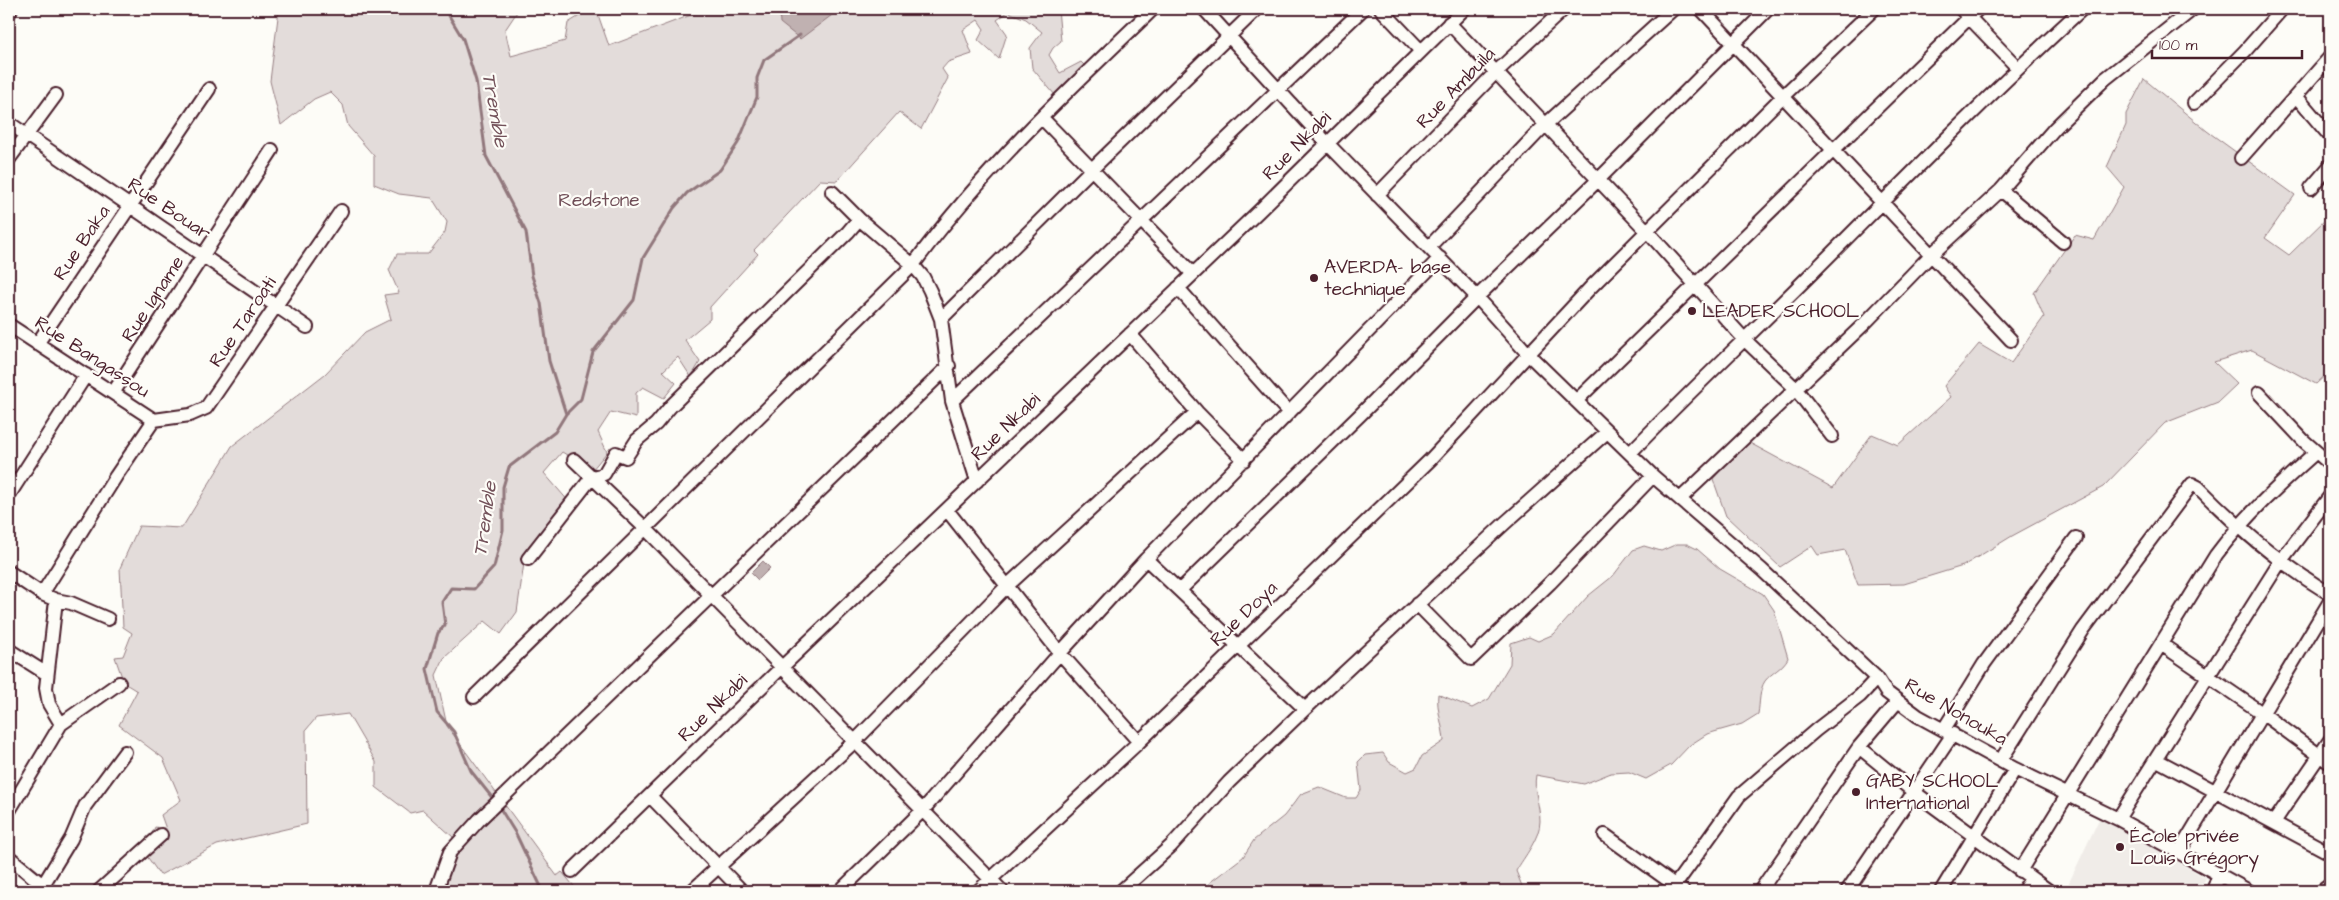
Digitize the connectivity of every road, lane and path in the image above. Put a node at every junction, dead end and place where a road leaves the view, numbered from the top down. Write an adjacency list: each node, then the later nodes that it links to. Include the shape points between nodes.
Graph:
1 (11, 9): 17 (street)
2 (1154, 9): 31 (street)
3 (1204, 9): 19 (street, Rue Nonouka)
4 (1257, 9): 19 (street)
5 (1363, 9): 26 (street)
6 (1381, 9): 21 (street)
7 (1464, 9): 18 (street, Rue Nkabi)
8 (1564, 9): 24 (street, Rue Ambuila)
9 (1673, 9): 33 (street)
10 (1700, 9): 20 (street)
11 (1768, 9): 20 (street)
12 (1874, 9): 29 (street, Rue Doya)
13 (2082, 9): 23 (street)
14 (2193, 9): 45 (street, via 2105,79 2055,128)
15 (2282, 9): 30 (street)
16 (1969, 11): 23 (street); 38 (street)
17 (9, 12)
18 (1449, 23): 21 (street, Rue Nkabi); 24 (street)
19 (1230, 35): 26 (street, Rue Nonouka); 42 (street)
20 (1732, 43): 29 (street); 43 (street)
21 (1421, 51): 36 (street, Rue Nkabi)
22 (2330, 57): 28 (street)
23 (2018, 68): 48 (street)
24 (1495, 73): 33 (street); 47 (street, Rue Ambuila)
25 (209, 89): 49 (street, Rue Baka)
26 (1278, 89): 36 (street, Rue Nonouka); 52 (street)
27 (56, 95): 34 (street)
28 (2296, 96): 35 (street); 39 (street)
29 (1782, 97): 38 (street); 53 (street, Rue Doya)
30 (2194, 103)
31 (1042, 118): 42 (street); 59 (street, via 941,226)
32 (9, 123): 34 (street, Rue Bouar)
33 (1546, 125): 43 (street); 55 (street)
34 (25, 134): 40 (street); 49 (street, Rue Bouar)
35 (2330, 136)
36 (1326, 142): 47 (street, Rue Nonouka); 60 (street, Rue Nkabi)
37 (272, 150): 57 (street, Rue Igname)
38 (1832, 151): 48 (street); 61 (street)
39 (2241, 158)
40 (9, 159)
41 (2330, 166): 44 (street)
42 (1092, 169): 52 (street); 65 (street)
43 (1597, 181): 53 (street); 63 (street)
44 (2310, 188)
45 (2001, 190): 54 (street); 56 (street)
46 (832, 192): 51 (street)
47 (1377, 195): 55 (street, Rue Nonouka)
48 (1882, 203): 56 (street); 69 (street)
49 (130, 206): 57 (street, Rue Bouar); 71 (street, Rue Baka)
50 (341, 211): 64 (street, Rue Taroati)
51 (859, 219): 59 (street); 91 (street, via 637,440 626,457 616,453 604,474)
52 (1142, 221): 60 (street); 78 (street)
53 (1647, 232): 61 (street); 72 (street, Rue Doya, via 1591,286)
54 (2063, 242)
55 (1429, 247): 58 (street, Rue Nonouka)
56 (1931, 255): 70 (street); 75 (street, via 1863,325)
57 (203, 256): 64 (street, Rue Bouar); 76 (street, Rue Igname)
58 (1440, 258): 63 (street, Rue Nonouka); 81 (street)
59 (913, 265): 65 (street, via 927,284); 98 (street)
60 (1193, 274): 62 (street, Rue Nkabi)
61 (1694, 283): 69 (street); 79 (street)
62 (1178, 288): 68 (street, Rue Nkabi); 81 (street)
63 (1477, 297): 72 (street, Rue Nonouka); 105 (street)
64 (277, 306): 66 (street, Rue Bouar); 82 (street, Rue Taroati, via 206,408 190,415)
65 (941, 319): 73 (street)
66 (307, 327)
67 (10, 329): 71 (street, Rue Bangassou)
68 (1130, 334): 80 (street); 92 (street, Rue Nkabi)
69 (1745, 340): 75 (street); 86 (street, via 1693,387)
70 (2011, 340)
71 (37, 344): 74 (street, Rue Bangassou)
72 (1529, 355): 79 (street, Rue Nonouka); 114 (street, Rue Doya, via 1430,460)
73 (949, 366): 78 (street); 108 (street)
74 (86, 375): 76 (street, Rue Bangassou); 93 (street)
75 (1795, 388): 84 (street); 95 (street)
76 (113, 393): 82 (street, Rue Bangassou)
77 (2259, 393): 85 (street)
78 (952, 401): 92 (street)
79 (1576, 401): 83 (street, Rue Nonouka)
80 (1197, 412): 88 (street); 104 (street)
81 (1289, 413): 88 (street)
82 (154, 420): 106 (street)
83 (1607, 432): 86 (street, Rue Nonouka); 111 (street)
84 (1832, 436)
85 (2316, 452): 89 (street); 97 (street)
86 (1630, 453): 90 (street, Rue Nonouka)
87 (574, 460): 91 (street)
88 (1244, 460): 101 (street)
89 (2330, 464)
90 (1653, 476): 95 (street, Rue Nonouka); 111 (street, via 1472,659)
91 (592, 477): 98 (street); 100 (street)
92 (977, 481): 96 (street, Rue Nkabi)
93 (9, 495)
94 (2330, 496): 102 (street)
95 (1680, 499): 120 (street, Rue Nonouka, via 1762,570)
96 (947, 510): 104 (street); 117 (street, Rue Nkabi)
97 (2237, 527): 102 (street); 113 (street); 134 (street, via 2192,484 2082,630)
98 (645, 528): 108 (street); 122 (street)
99 (2076, 538): 127 (street, via 1984,664)
100 (528, 559)
101 (1146, 559): 105 (street); 116 (street)
102 (2280, 562): 107 (street); 119 (street)
103 (9, 572): 106 (street)
104 (1007, 586): 116 (street); 129 (street)
105 (1180, 590): 114 (street)
106 (42, 594): 109 (street)
107 (2330, 594)
108 (710, 596): 117 (street); 161 (street, via 479,820 450,852)
109 (56, 600): 112 (street, via 70,602); 118 (street)
110 (2330, 602): 125 (street)
111 (1417, 604): 124 (street)
112 (108, 619)
113 (2161, 644): 119 (street); 139 (street)
114 (1239, 645): 124 (street); 130 (street, Rue Doya)
115 (9, 650): 118 (street)
116 (1060, 653): 130 (street); 142 (street)
117 (780, 668): 129 (street); 140 (street, Rue Nkabi)
118 (47, 674): 126 (street, via 47,697)
119 (2207, 676): 125 (street); 135 (street)
120 (1877, 678): 123 (street, Rue Nonouka); 159 (street, via 1860,696 1738,796)
121 (119, 683): 126 (street)
122 (474, 697)
123 (1898, 702): 127 (street, Rue Nonouka); 131 (street)
124 (1305, 708): 167 (street, via 1229,782 1171,846)
125 (2262, 713): 133 (street); 138 (street)
126 (60, 724): 141 (street)
127 (1949, 732): 134 (street, Rue Nonouka); 137 (street)
128 (2330, 740): 133 (street)
129 (854, 742): 142 (street); 151 (street)
130 (1138, 742): 156 (street, Rue Doya)
131 (1859, 747): 137 (street); 168 (street)
132 (126, 752): 158 (street, via 85,806)
133 (2325, 759): 144 (street)
134 (2001, 760): 136 (street, Rue Nonouka)
135 (2157, 760): 138 (street); 143 (street)
136 (2015, 768): 139 (street, Rue Nonouka); 147 (street)
137 (1914, 792): 147 (street); 169 (street)
138 (2214, 792): 144 (street); 148 (street)
139 (2069, 795): 143 (street, Rue Nonouka); 153 (street)
140 (650, 796): 151 (street); 152 (street, Rue Nkabi)
141 (9, 808)
142 (922, 811): 156 (street); 164 (street)
143 (2118, 819): 148 (street, Rue Nonouka)
144 (2274, 822): 149 (street)
145 (161, 835): 160 (street)
146 (1604, 835): 159 (street)
147 (1974, 838): 153 (street); 170 (street)
148 (2179, 852): 154 (street, Rue Nonouka)
149 (2330, 853)
150 (9, 857): 158 (street)
151 (719, 867): 162 (street); 163 (street)
152 (572, 871)
153 (2020, 872): 155 (street)
154 (2219, 874): 173 (street); 174 (street); 175 (street, Rue Nonouka)
155 (2031, 879): 171 (street); 172 (street)
156 (991, 880): 165 (street, Rue Doya); 166 (street)
157 (2330, 886): 176 (street)
158 (46, 888)
159 (1676, 889)
160 (99, 891)
161 (436, 891)
162 (692, 891)
163 (742, 891)
164 (840, 891)
165 (978, 891)
166 (1002, 891)
167 (1121, 891)
168 (1760, 891)
169 (1847, 891)
170 (1941, 891)
171 (2023, 891)
172 (2048, 891)
173 (2213, 891)
174 (2227, 891)
175 (2249, 891)
176 (2322, 891)

